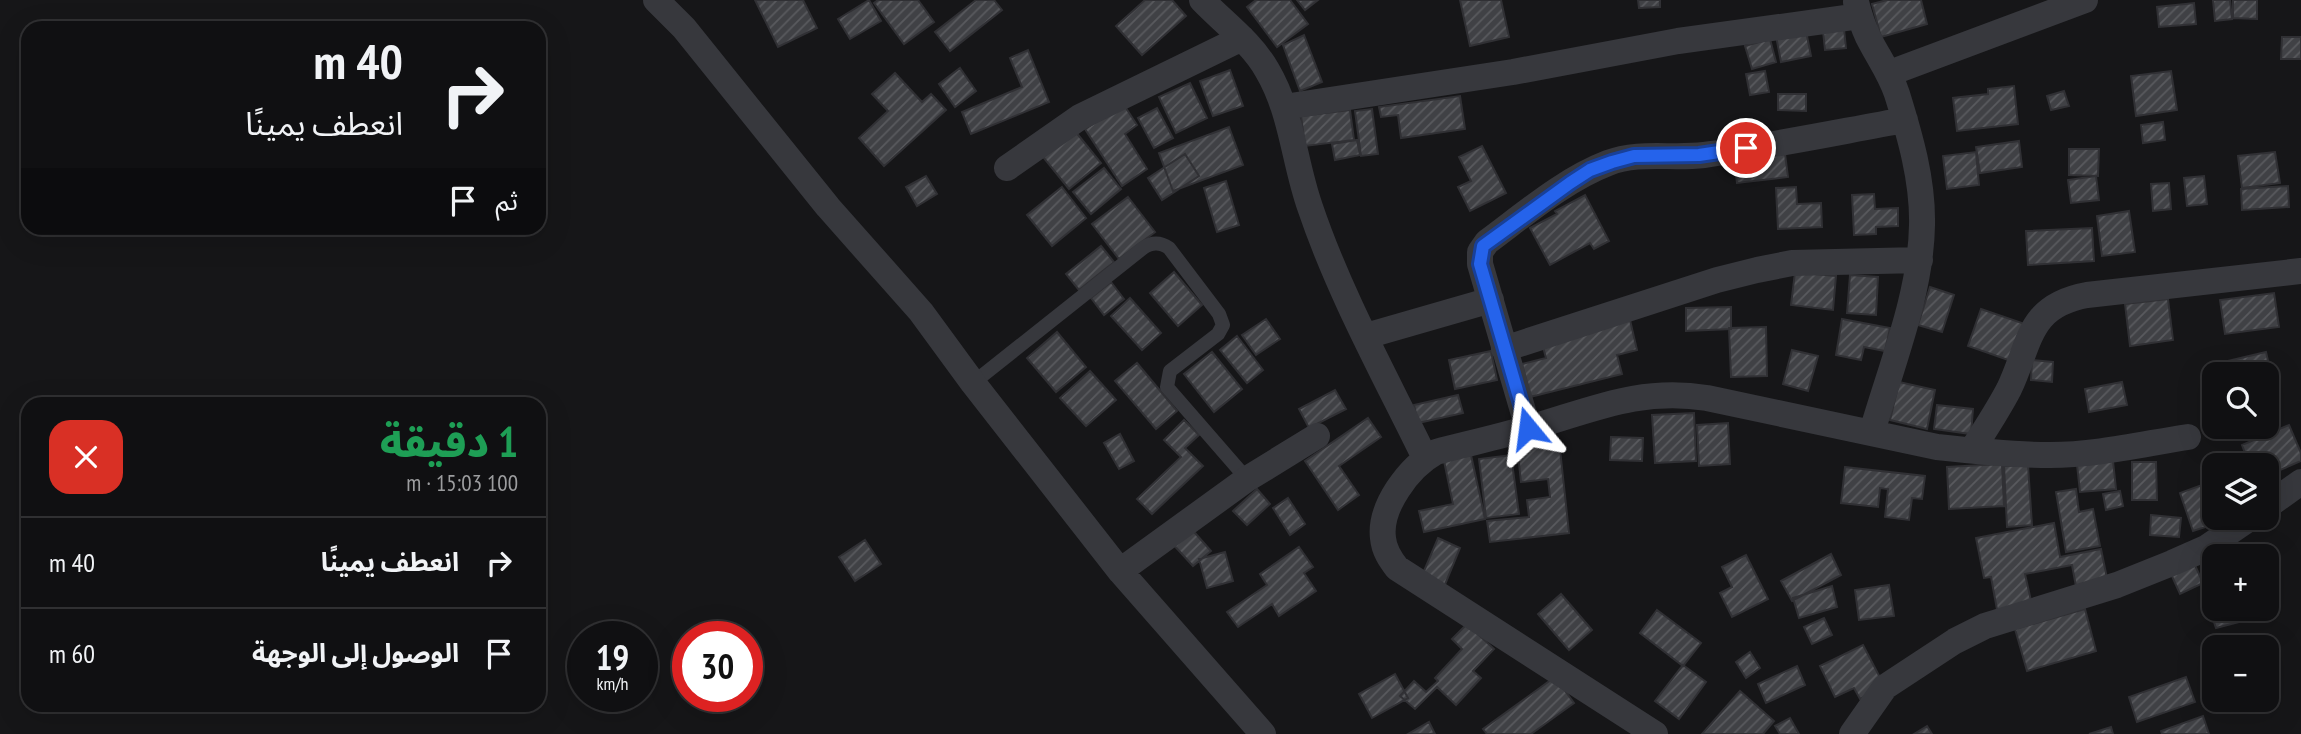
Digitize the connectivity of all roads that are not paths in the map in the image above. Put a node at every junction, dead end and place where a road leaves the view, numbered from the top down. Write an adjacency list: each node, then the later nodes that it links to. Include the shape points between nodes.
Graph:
1 (656, 0): 15 (street, via 921,312)
2 (2085, 0): 6 (street)
3 (1218, 5): 5 (street)
4 (1857, 8): 6 (street); 7 (street, via 1513,72)
5 (1242, 38): 7 (street, via 1268,71); 9 (street, via 1080,117)
6 (1889, 73): 8 (street)
7 (1284, 107): 13 (street, via 1309,206)
8 (1905, 120): 10 (street, via 1920,189); 12 (street, via 1709,154 1634,156 1590,170 1483,246 1480,264)
9 (1007, 169)
10 (1920, 260): 14 (street, via 1792,263 1757,270); 17 (street)
11 (2301, 271): 20 (street, via 2067,298 2036,323 2009,388)
12 (1491, 300): 13 (street); 14 (street)
13 (1366, 336): 21 (street)
14 (1504, 349): 16 (street)
15 (973, 383): 22 (lane, via 1143,248 1163,244 1223,325 1218,334 1170,371 1167,387); 26 (street)
16 (1528, 428): 17 (street, via 1635,397 1683,394); 21 (street)
17 (1872, 432): 20 (street)
18 (1317, 436): 22 (street)
19 (2188, 437): 20 (street, via 2050,455)
20 (1972, 450)
21 (1425, 458): 28 (street, via 1408,475 1382,526 1382,541 1397,568)
22 (1247, 479): 26 (street)
23 (2301, 482): 24 (street)
24 (2279, 498)
25 (2232, 530): 29 (street, via 2172,563 1985,626 1955,641 1885,687)
26 (1120, 571): 27 (street)
27 (1263, 734)
28 (1655, 734)
29 (1852, 734)

